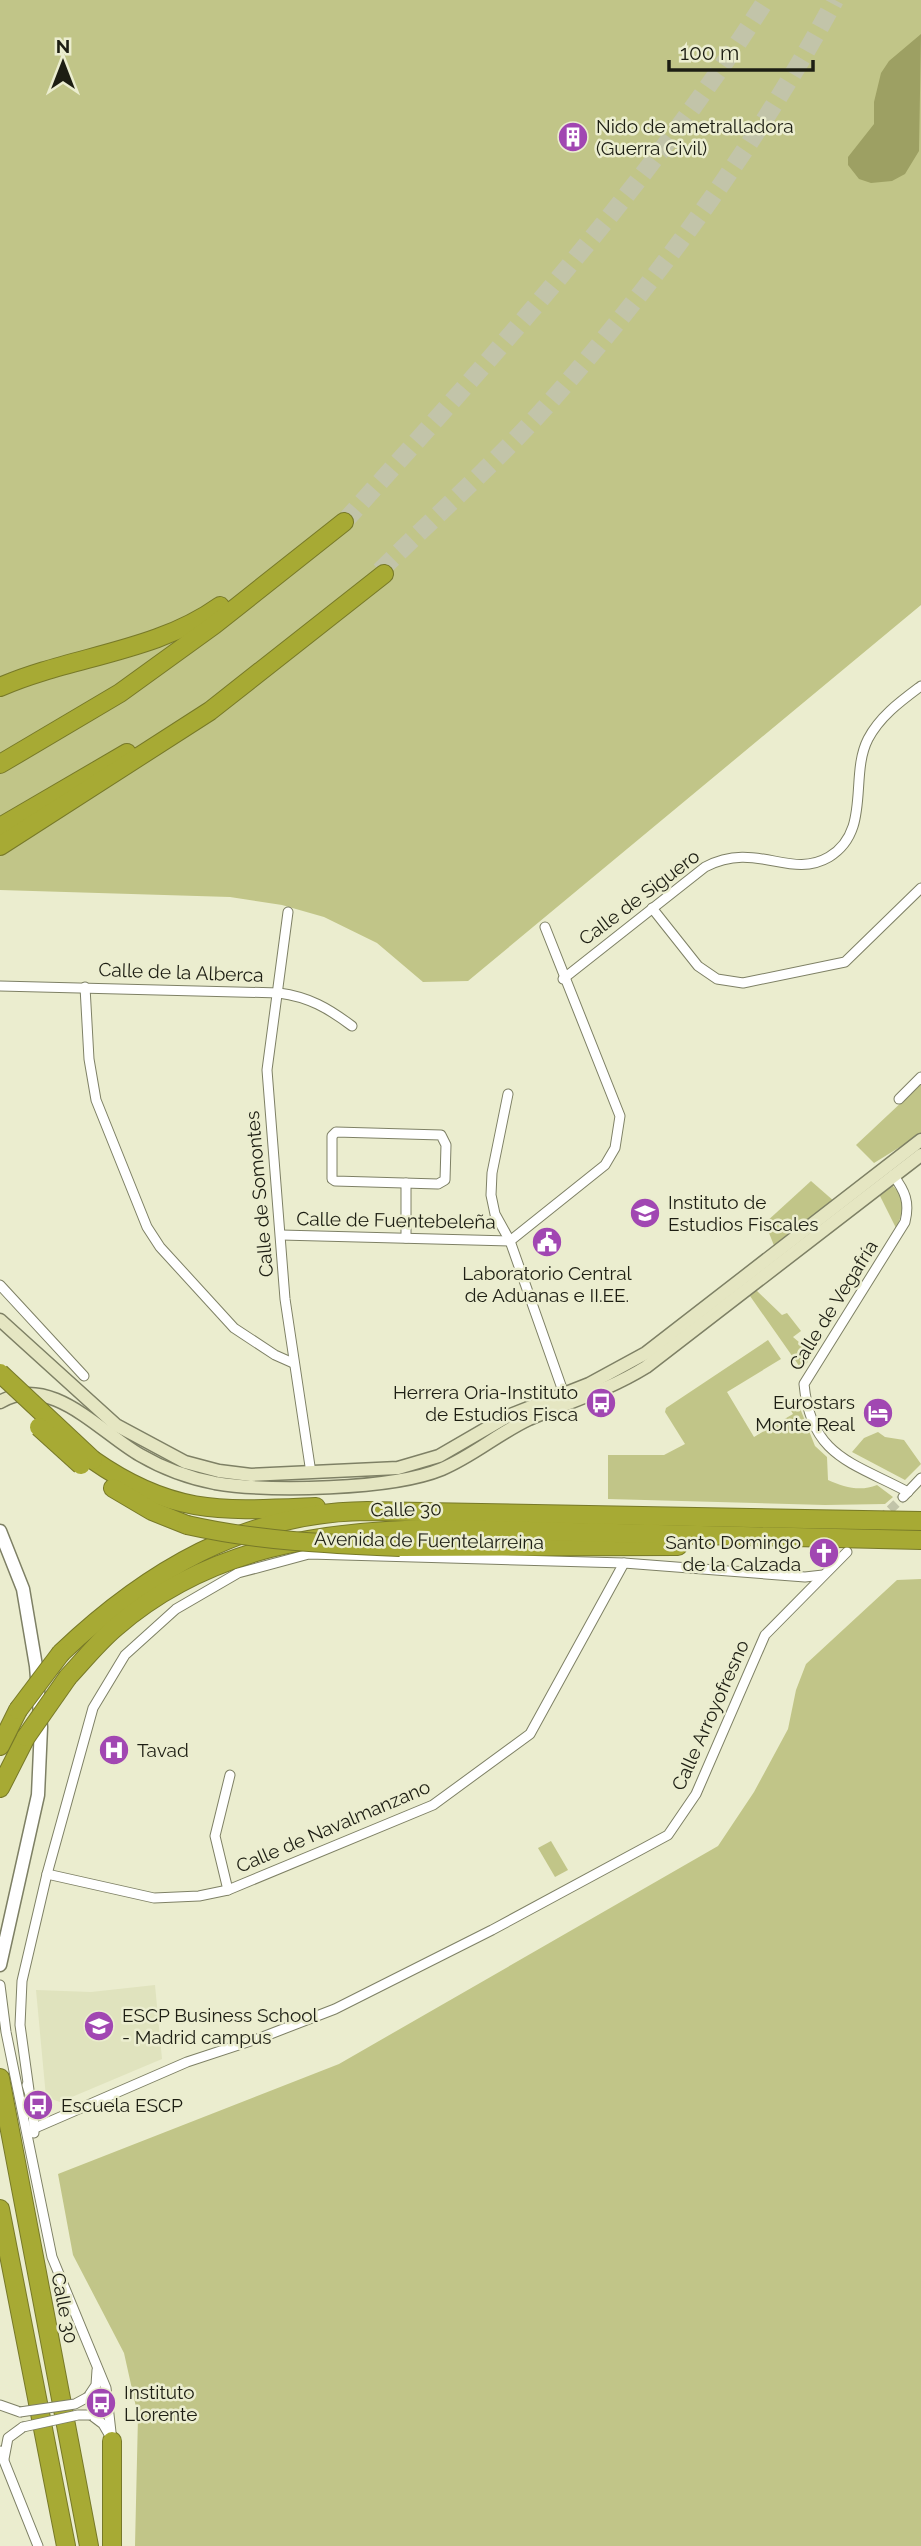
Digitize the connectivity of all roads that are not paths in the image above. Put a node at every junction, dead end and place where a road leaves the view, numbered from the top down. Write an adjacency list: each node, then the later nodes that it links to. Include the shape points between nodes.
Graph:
1 (344, 522): 2 (highway)
2 (323, 540): 4 (highway, via 201,619 145,642 59,664); 5 (highway, via 120,693)
3 (921, 686): 9 (street, Calle de Siguero, via 888,712 867,741 852,831 831,856 800,865 752,855 720,859)
4 (0, 687)
5 (0, 764)
6 (0, 827): 7 (highway, via 153,737 382,573 210,711)
7 (0, 846)
8 (921, 888): 9 (street, via 845,962 743,983 718,979 698,966)
9 (652, 908): 12 (street, Calle de Siguero)
10 (288, 912): 15 (street, Calle de Somontes)
11 (545, 927): 12 (street, Calle de Fuentebeleña)
12 (563, 979): 26 (street, Calle de Fuentebeleña, via 620,1116 619,1132 606,1165)
13 (0, 986): 14 (street, Calle de la Alberca)
14 (85, 987): 15 (street, Calle de la Alberca); 31 (street, via 96,1100 147,1227 234,1328)
15 (279, 993): 16 (street, Calle de la Alberca, via 303,996); 24 (street, Calle de Somontes, via 267,1070)
16 (352, 1026)
17 (921, 1077): 19 (street)
18 (508, 1094): 26 (street, via 491,1195)
19 (899, 1099)
20 (921, 1140): 35 (main road, via 661,1343 610,1374)
21 (921, 1155): 22 (main road)
22 (893, 1175): 36 (main road, via 646,1367 597,1393 521,1423 431,1473 389,1482 295,1487 212,1482 153,1462 79,1413 40,1395); 39 (street, Calle de Vegafría, via 905,1191 909,1208 905,1222 804,1384 813,1422 830,1451 905,1494)
23 (406, 1183): 23 (street, via 332,1179 333,1133 444,1138 444,1181); 25 (street)
24 (281, 1235): 25 (street, Calle de Fuentebeleña); 31 (street, Calle de Somontes)
25 (406, 1238): 26 (street, Calle de Fuentebeleña)
26 (510, 1241): 35 (street)
27 (0, 1285): 33 (street)
28 (0, 1313): 30 (main road)
29 (0, 1320): 30 (main road)
30 (42, 1357): 38 (main road, via 116,1425 171,1456 234,1473)
31 (293, 1363): 38 (street, Calle de Somontes)
32 (0, 1373): 37 (highway, bridge)
33 (84, 1376)
34 (0, 1387): 37 (highway, bridge)
35 (564, 1394): 38 (main road, via 508,1416 423,1462 398,1468)
36 (0, 1402)
37 (89, 1464): 40 (highway, via 164,1500 201,1509 316,1507); 44 (highway, bridge, via 152,1511 239,1537 400,1546)
38 (311, 1473)
39 (921, 1478)
40 (351, 1511): 41 (highway, Calle 30); 49 (highway, Calle 30, bridge, via 317,1514 228,1538 165,1569 105,1611 61,1653 18,1710)
41 (921, 1521)
42 (1, 1535): 54 (street, via 26,1602 41,1727 33,1822)
43 (921, 1540): 44 (highway, Calle 30)
44 (852, 1545): 46 (street, Calle Arroyofresno); 51 (highway, Calle 30, bridge, via 376,1529 284,1542 239,1554 179,1581 116,1627 68,1677 26,1737)
45 (624, 1563): 47 (street, Avenida de Fuentelarreina); 52 (street, Avenida de Fuentelarreina, via 309,1554 238,1573 176,1609 125,1655 93,1708); 53 (street, Calle de Navalmanzano, via 530,1734 433,1805)
46 (823, 1575): 47 (street, Avenida de Fuentelarreina); 48 (street, Calle Arroyofresno)
47 (795, 1576): 48 (street)
48 (809, 1587): 60 (street, Calle Arroyofresno, via 765,1635 696,1794 668,1835 335,2009 187,2062)
49 (0, 1746)
50 (230, 1775): 53 (street, Calle de Navalmanzano, via 215,1836)
51 (0, 1788)
52 (47, 1874): 53 (street, Calle de Navalmanzano, via 154,1898); 58 (street, Avenida de Fuentelarreina, via 22,1981 20,2025)
53 (228, 1890)
54 (0, 1965)
55 (0, 1985): 56 (street)
56 (6, 2032): 58 (street, Avenida de Fuentelarreina); 62 (street)
57 (0, 2078): 71 (highway, Calle 30)
58 (29, 2090): 59 (street, Avenida de Fuentelarreina)
59 (34, 2116): 60 (street); 61 (street, Avenida de Fuentelarreina)
60 (58, 2116): 61 (street, Calle Arroyofresno)
61 (34, 2128): 62 (street, Avenida de Fuentelarreina)
62 (32, 2149): 64 (street, via 52,2257)
63 (0, 2209): 70 (highway)
64 (94, 2353): 65 (street, bridge, via 96,2385 88,2397 75,2404 20,2413); 66 (street, via 106,2388)
65 (0, 2405)
66 (112, 2441): 68 (street, bridge, via 103,2424 91,2415 78,2414 23,2427 8,2438); 72 (highway)
67 (0, 2451): 68 (street)
68 (4, 2461): 69 (street)
69 (38, 2546)
70 (66, 2546)
71 (89, 2546)
72 (112, 2546)

